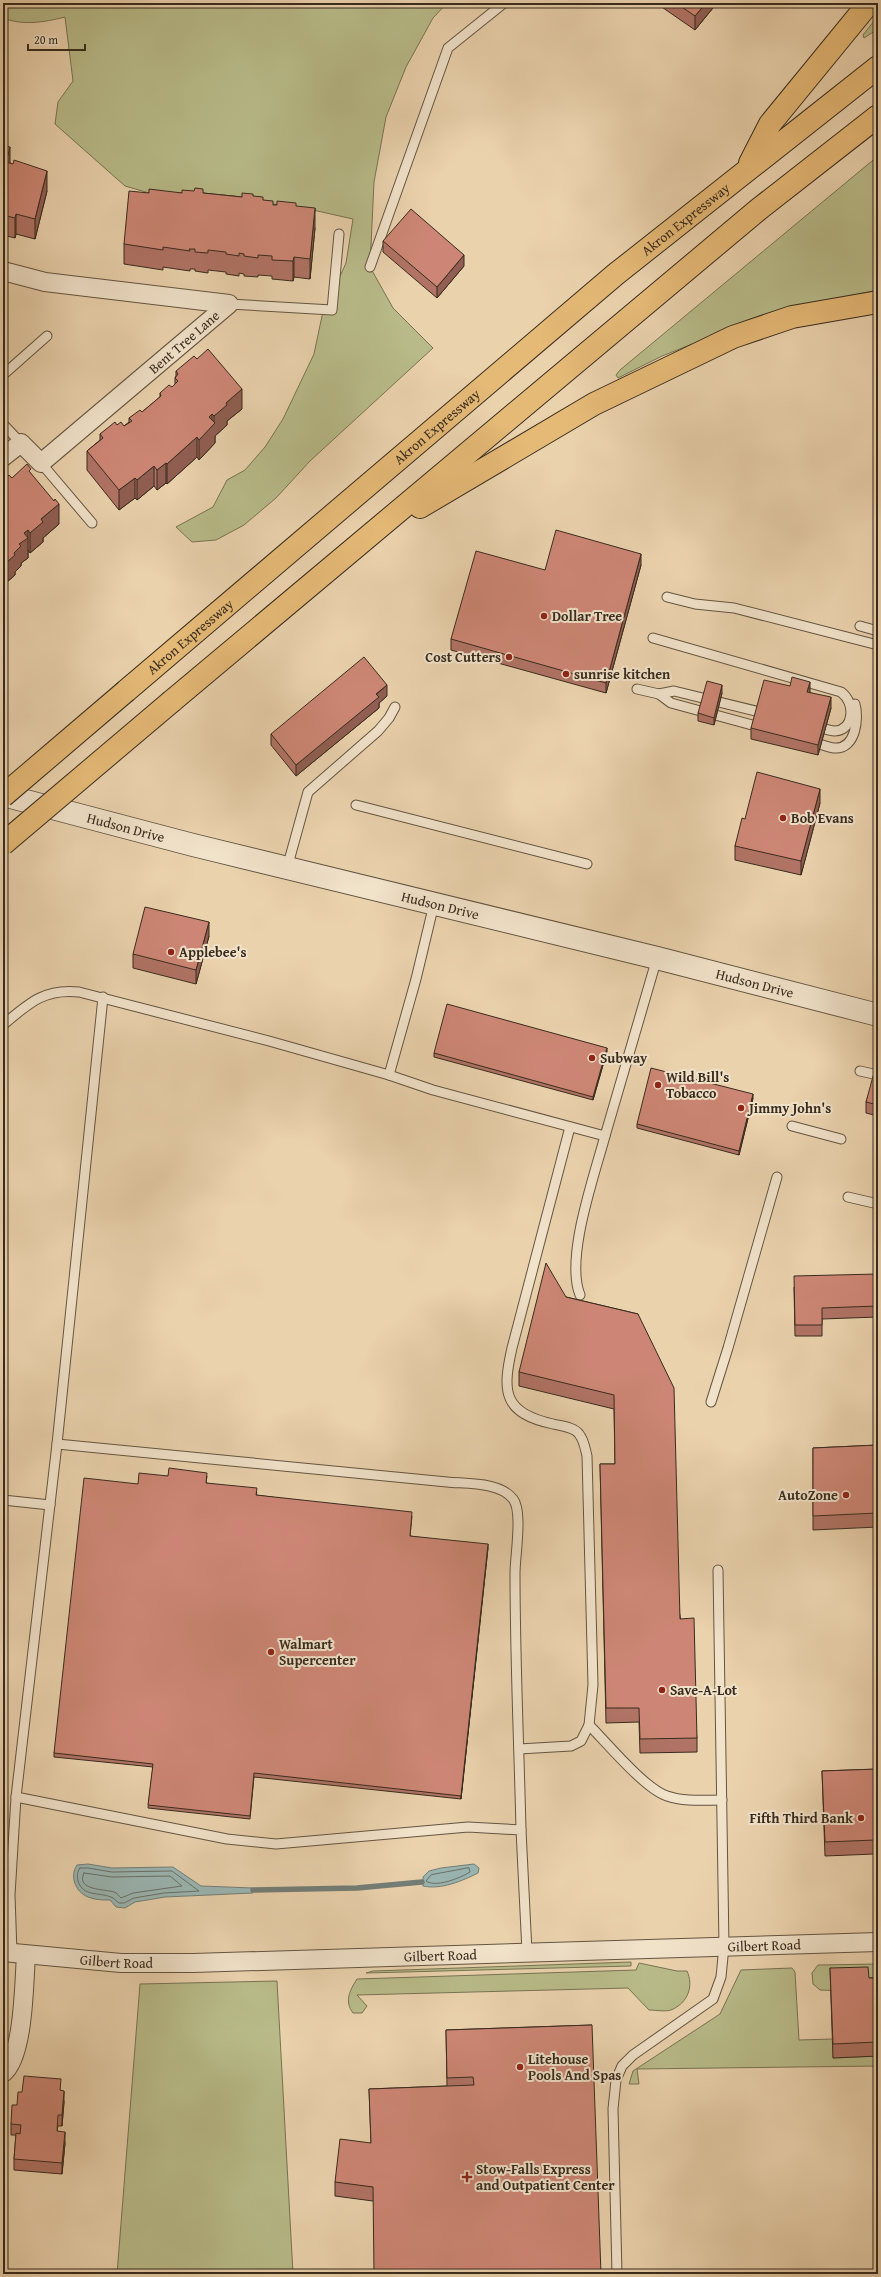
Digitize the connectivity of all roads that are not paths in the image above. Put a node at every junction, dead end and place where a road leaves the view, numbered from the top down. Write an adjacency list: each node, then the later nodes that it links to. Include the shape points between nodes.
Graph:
1 (504, 3): 7 (lane, via 448,48)
2 (869, 3): 5 (highway, via 770,124)
3 (878, 67): 5 (highway, Akron Expressway)
4 (878, 116): 18 (highway, via 753,214)
5 (746, 170): 32 (highway, Akron Expressway, bridge, via 616,274)
6 (339, 234): 10 (lane, via 332,310)
7 (370, 267)
8 (3, 271): 10 (street, Bent Tree Lane, via 45,282)
9 (878, 302): 18 (highway, via 792,316 733,337 677,362 594,404)
10 (229, 304): 16 (street, Bent Tree Lane)
11 (47, 336): 12 (lane)
12 (3, 375)
13 (3, 424): 14 (lane)
14 (21, 443): 15 (street); 16 (street)
15 (3, 457)
16 (41, 464): 17 (lane)
17 (92, 523)
18 (358, 545): 34 (highway, bridge)
19 (667, 597): 23 (lane, via 696,604 734,608)
20 (860, 626): 21 (lane)
21 (878, 631)
22 (653, 638): 26 (lane, via 841,692)
23 (878, 645)
24 (637, 689): 25 (lane)
25 (659, 694): 28 (lane, via 674,691); 30 (lane, via 671,703)
26 (848, 697): 29 (lane, via 852,707 849,722 843,728 836,731); 31 (lane, via 854,702 857,713 855,730 848,744 836,748)
27 (396, 707): 36 (lane, via 378,731 308,792)
28 (774, 716)
29 (805, 723)
30 (770, 730)
31 (799, 738)
32 (3, 796): 36 (street, Hudson Drive)
33 (356, 804): 35 (lane)
34 (3, 844)
35 (587, 864)
36 (287, 868): 37 (street, Hudson Drive)
37 (434, 904): 38 (street, Hudson Drive); 43 (lane)
38 (656, 958): 40 (street, Hudson Drive); 47 (lane)
39 (103, 996): 41 (lane, via 68,991 47,993 28,1004); 43 (lane); 54 (lane)
40 (878, 1015)
41 (3, 1025)
42 (860, 1071): 44 (lane)
43 (389, 1075): 46 (lane, via 433,1090)
44 (878, 1075)
45 (792, 1126): 48 (lane)
46 (570, 1127): 47 (lane); 58 (lane, via 512,1348 506,1389 516,1409 543,1422 578,1432 584,1442 587,1456 593,1669)
47 (605, 1136): 52 (lane, via 576,1246 575,1282)
48 (841, 1139)
49 (777, 1177): 53 (lane)
50 (848, 1197): 51 (lane)
51 (878, 1204)
52 (580, 1295)
53 (710, 1402)
54 (57, 1444): 56 (lane); 59 (lane, via 447,1482 505,1491 514,1500 518,1512 515,1573)
55 (3, 1500): 56 (lane)
56 (50, 1506): 60 (lane)
57 (718, 1570): 61 (lane)
58 (589, 1725): 59 (lane, via 581,1741 571,1746); 61 (lane, via 653,1789 667,1796)
59 (519, 1748): 62 (lane)
60 (16, 1797): 62 (lane, via 228,1839 276,1844 468,1827); 63 (lane)
61 (722, 1800): 65 (lane)
62 (522, 1830): 66 (lane)
63 (8, 1855): 67 (lane)
64 (878, 1942): 65 (street, Gilbert Road)
65 (724, 1946): 66 (street, Gilbert Road); 69 (lane, via 721,1978 712,1999 633,2055 622,2066 616,2080 613,2109)
66 (528, 1952): 67 (street, Gilbert Road, via 152,1963 114,1963)
67 (14, 1954): 68 (street, via 18,2043 14,2059)
68 (3, 2073)
69 (617, 2274)

